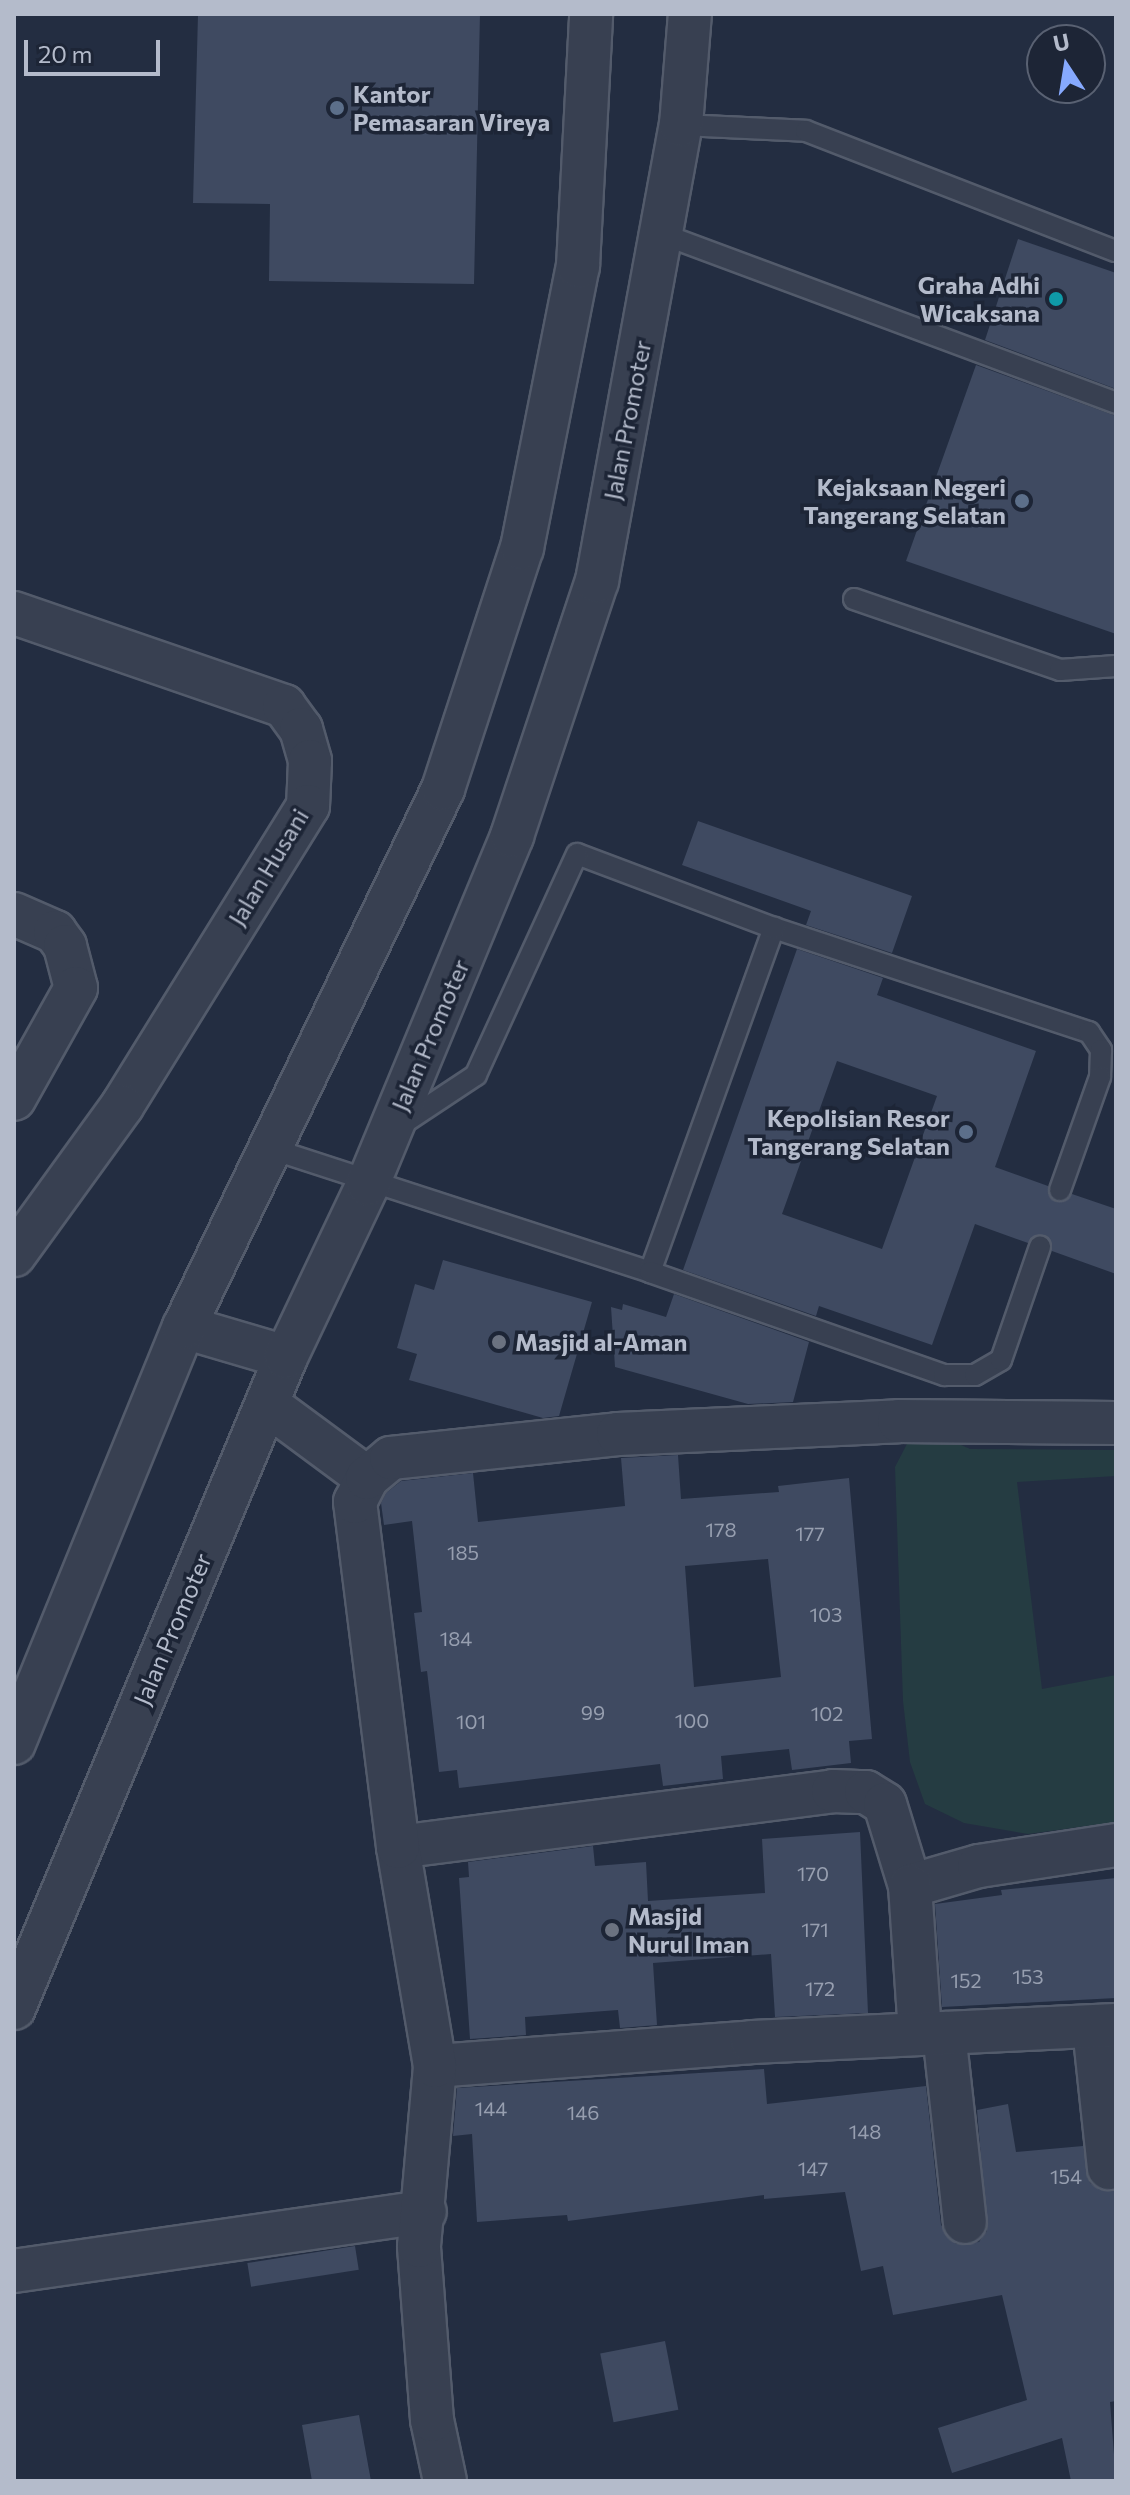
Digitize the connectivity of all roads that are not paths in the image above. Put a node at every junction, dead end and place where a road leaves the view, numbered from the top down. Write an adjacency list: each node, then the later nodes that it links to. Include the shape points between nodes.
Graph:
1 (591, 14): 14 (street, via 578,266 522,548 443,789)
2 (690, 14): 3 (street, Jalan Promoter)
3 (681, 125): 4 (street, Jalan Promoter); 5 (lane, via 806,131)
4 (662, 234): 6 (lane); 13 (street, Jalan Promoter, via 597,581 512,836)
5 (1116, 251)
6 (1116, 403)
7 (854, 599): 9 (lane, via 1060,670)
8 (14, 613): 18 (street, Jalan Husani, via 284,706 301,729 310,761 308,806 122,1106)
9 (1116, 666)
10 (14, 914): 12 (street, via 55,932 65,946 76,988)
11 (774, 928): 13 (lane, via 577,854 476,1075); 16 (lane, via 1089,1032 1101,1050 1100,1077); 19 (lane)
12 (14, 1099)
13 (389, 1132): 15 (street, Jalan Promoter)
14 (269, 1148): 15 (lane); 20 (street)
15 (368, 1184): 19 (lane); 21 (street, Jalan Promoter)
16 (1060, 1190)
17 (1040, 1247): 19 (lane, via 1001,1360 975,1375 944,1375)
18 (14, 1255)
19 (650, 1272)
20 (184, 1327): 21 (street); 25 (street)
21 (286, 1357): 22 (street, Jalan Promoter)
22 (267, 1404): 24 (street); 29 (street, Jalan Promoter)
23 (1116, 1423): 24 (street, via 899,1421 618,1434 391,1458)
24 (367, 1478): 27 (street, via 355,1502)
25 (14, 1743)
26 (1116, 1845): 28 (street, via 979,1866)
27 (398, 1847): 28 (street, via 833,1791 866,1792 885,1804); 32 (street)
28 (910, 1886): 31 (street)
29 (14, 2008)
30 (1105, 2026): 31 (street); 33 (street)
31 (932, 2033): 32 (street); 35 (street)
32 (435, 2066): 34 (street)
33 (1109, 2168)
34 (425, 2212): 36 (street); 37 (street, via 419,2246 432,2420)
35 (965, 2222)
36 (14, 2271)
37 (445, 2481)

